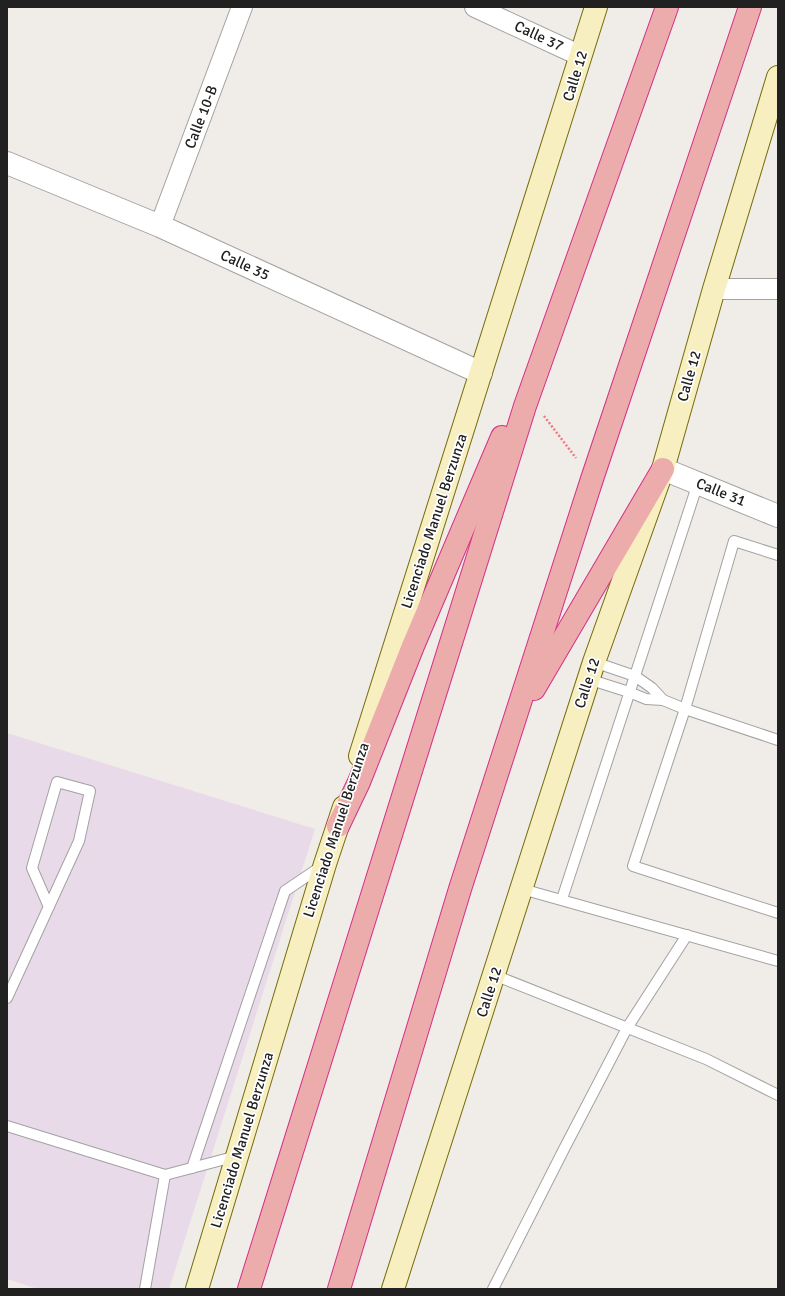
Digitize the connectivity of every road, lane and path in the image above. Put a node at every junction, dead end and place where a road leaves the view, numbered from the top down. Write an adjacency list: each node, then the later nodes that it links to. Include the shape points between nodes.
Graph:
1 (242, 7): 9 (street, Calle 10-B)
2 (475, 7): 6 (street, Calle 37)
3 (596, 7): 6 (main road, Calle 12)
4 (667, 7): 13 (highway)
5 (750, 7): 15 (highway)
6 (581, 56): 12 (main road, Calle 12)
7 (776, 89): 10 (main road, Calle 12)
8 (7, 163): 9 (street, Calle 35)
9 (160, 226): 12 (street, Calle 35)
10 (714, 289): 11 (street); 14 (main road, Calle 12)
11 (778, 289)
12 (481, 373): 26 (main road, Licenciado Manuel Berzunza)
13 (528, 401): 15 (path); 26 (highway, via 503,435 413,646 359,782); 44 (highway)
14 (663, 469): 16 (street, Calle 31); 19 (main road, Calle 12); 24 (highway)
15 (592, 479): 24 (highway)
16 (698, 483): 17 (street, Calle 31); 20 (lane)
17 (778, 516)
18 (778, 555): 23 (lane, via 734,541)
19 (591, 670): 20 (lane); 21 (lane); 28 (main road, Calle 12)
20 (635, 676): 21 (lane); 22 (lane)
21 (630, 692): 22 (lane, via 646,699); 29 (lane)
22 (663, 700): 23 (lane)
23 (685, 709): 25 (lane); 31 (lane, via 633,866)
24 (513, 725): 45 (highway, via 460,889)
25 (778, 740)
26 (338, 826): 27 (main road, Licenciado Manuel Berzunza)
27 (325, 864): 39 (main road, Licenciado Manuel Berzunza); 40 (lane, via 284,891)
28 (522, 888): 29 (lane); 34 (main road, Calle 12)
29 (562, 899): 32 (lane)
30 (49, 907): 30 (lane, via 80,841 90,791 57,782 32,868); 35 (lane)
31 (778, 913)
32 (687, 935): 33 (lane); 36 (lane)
33 (778, 961)
34 (494, 975): 36 (lane); 46 (main road, Calle 12)
35 (7, 998)
36 (627, 1028): 37 (lane, via 706,1059); 47 (lane)
37 (778, 1095)
38 (7, 1126): 41 (lane)
39 (236, 1156): 40 (lane); 43 (main road, Licenciado Manuel Berzunza)
40 (192, 1168): 41 (lane)
41 (165, 1175): 42 (lane)
42 (145, 1289)
43 (197, 1289)
44 (249, 1289)
45 (340, 1289)
46 (393, 1289)
47 (493, 1289)

